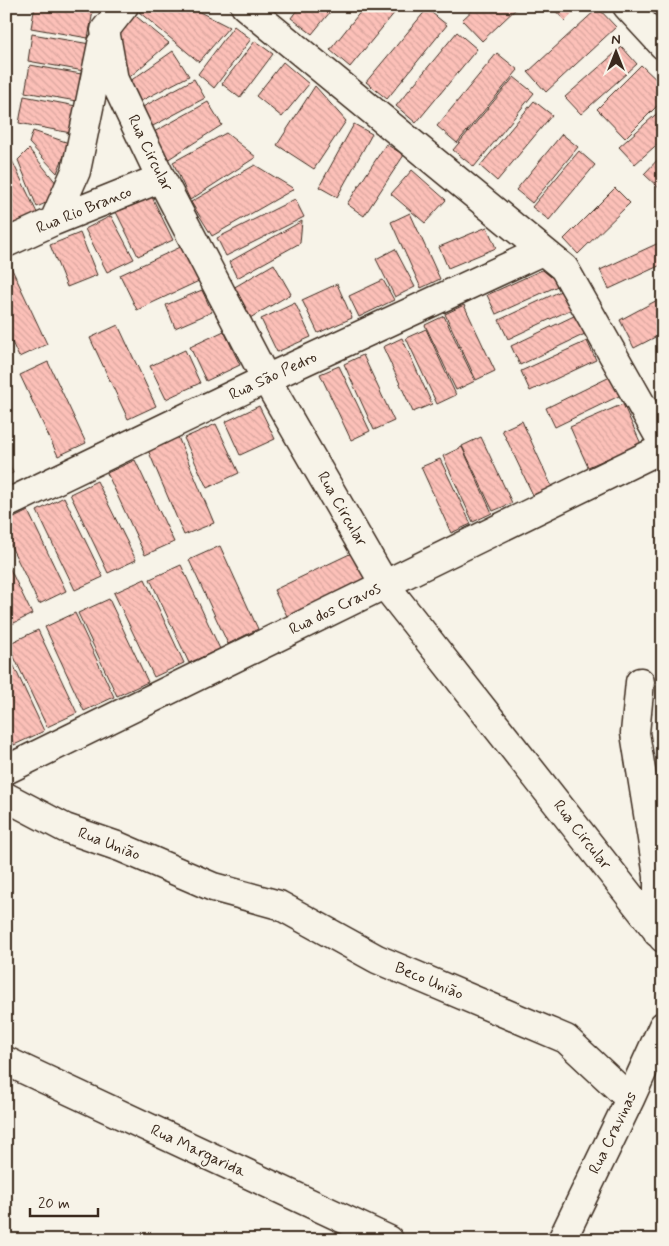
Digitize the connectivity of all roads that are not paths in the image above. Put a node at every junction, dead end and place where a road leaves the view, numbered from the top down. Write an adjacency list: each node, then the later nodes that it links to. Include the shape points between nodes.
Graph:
1 (124, 6): 4 (street)
2 (245, 6): 9 (street)
3 (627, 6): 5 (street)
4 (105, 30): 6 (street, Rua Circular, via 114,80); 7 (street, via 76,171)
5 (663, 45)
6 (161, 178): 7 (street, Rua Rio Branco); 10 (street, Rua Circular)
7 (54, 221): 8 (street, Rua Rio Branco)
8 (6, 243)
9 (542, 250): 10 (street, Rua São Pedro); 11 (street, via 564,268)
10 (266, 379): 13 (street, Rua São Pedro); 14 (street, Rua Circular)
11 (663, 443)
12 (663, 448): 14 (street, Rua dos Cravos)
13 (6, 504)
14 (386, 585): 16 (street, Rua dos Cravos); 19 (street, Rua Circular)
15 (640, 682): 19 (street, via 635,733 658,876)
16 (6, 770)
17 (6, 797): 18 (street, Rua União, via 65,828 120,847)
18 (213, 887): 22 (street, Beco União, via 278,905 377,959 566,1039)
19 (661, 936)
20 (663, 1026): 22 (street, Rua Cravinas)
21 (6, 1061): 23 (street, Rua Margarida)
22 (630, 1099): 24 (street, Rua Cravinas)
23 (389, 1240)
24 (562, 1240)

